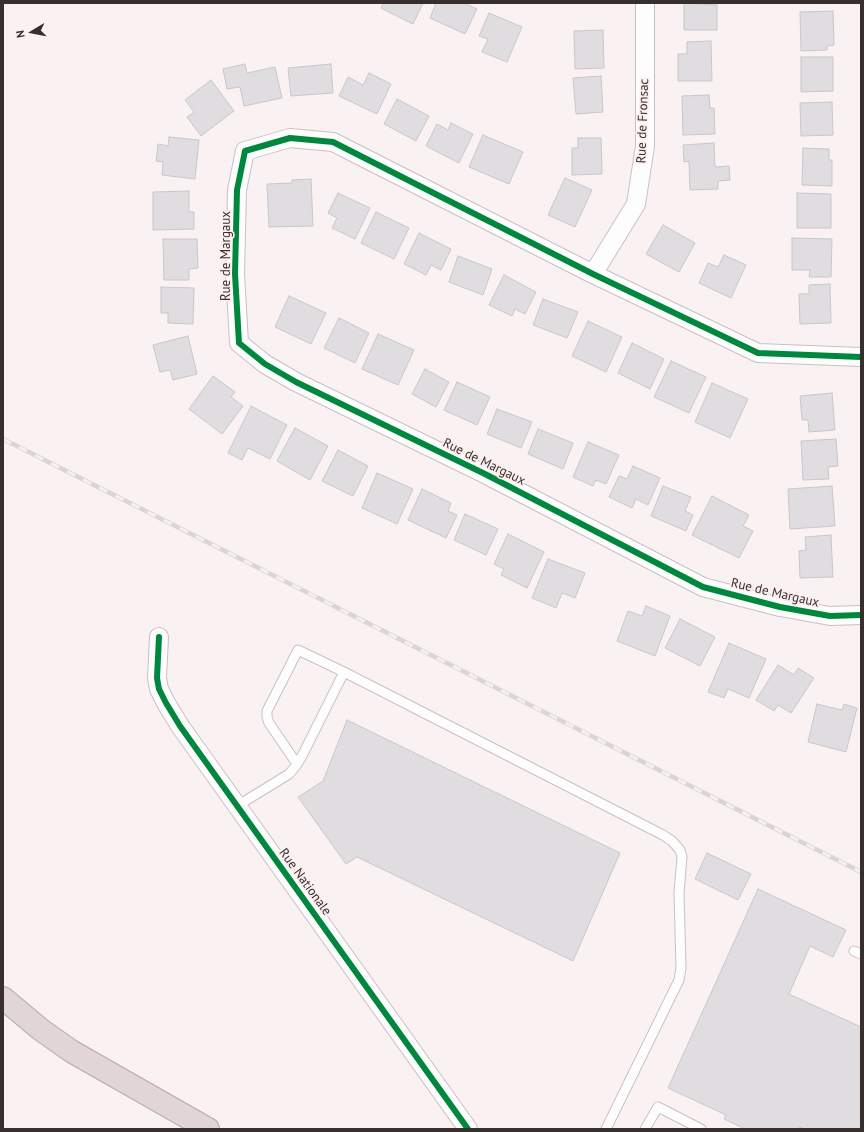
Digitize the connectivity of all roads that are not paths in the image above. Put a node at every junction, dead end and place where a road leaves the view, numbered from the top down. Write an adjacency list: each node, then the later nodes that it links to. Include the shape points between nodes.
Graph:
1 (645, 3): 2 (street, Rue de Fronsac, via 645,146 636,204)
2 (593, 274): 3 (street, Rue de Margaux, via 758,353); 4 (street, Rue de Margaux, via 333,142 290,138 245,151 237,190 235,274 239,343 265,364 703,587 780,607 830,616)
3 (861, 357)
4 (861, 615)
5 (159, 637): 8 (street, Rue Nationale, via 157,678 162,696 180,726)
6 (344, 672): 7 (lane); 7 (lane, via 298,650 267,711 269,723); 12 (lane, via 663,834 680,850 682,857 679,893 679,980)
7 (297, 764): 8 (lane, via 288,774)
8 (237, 806): 11 (street, Rue Nationale)
9 (3, 998): 10 (highway, via 71,1051)
10 (208, 1129)
11 (468, 1129)
12 (606, 1129)
13 (645, 1129): 14 (lane, via 658,1107)
14 (701, 1129)

